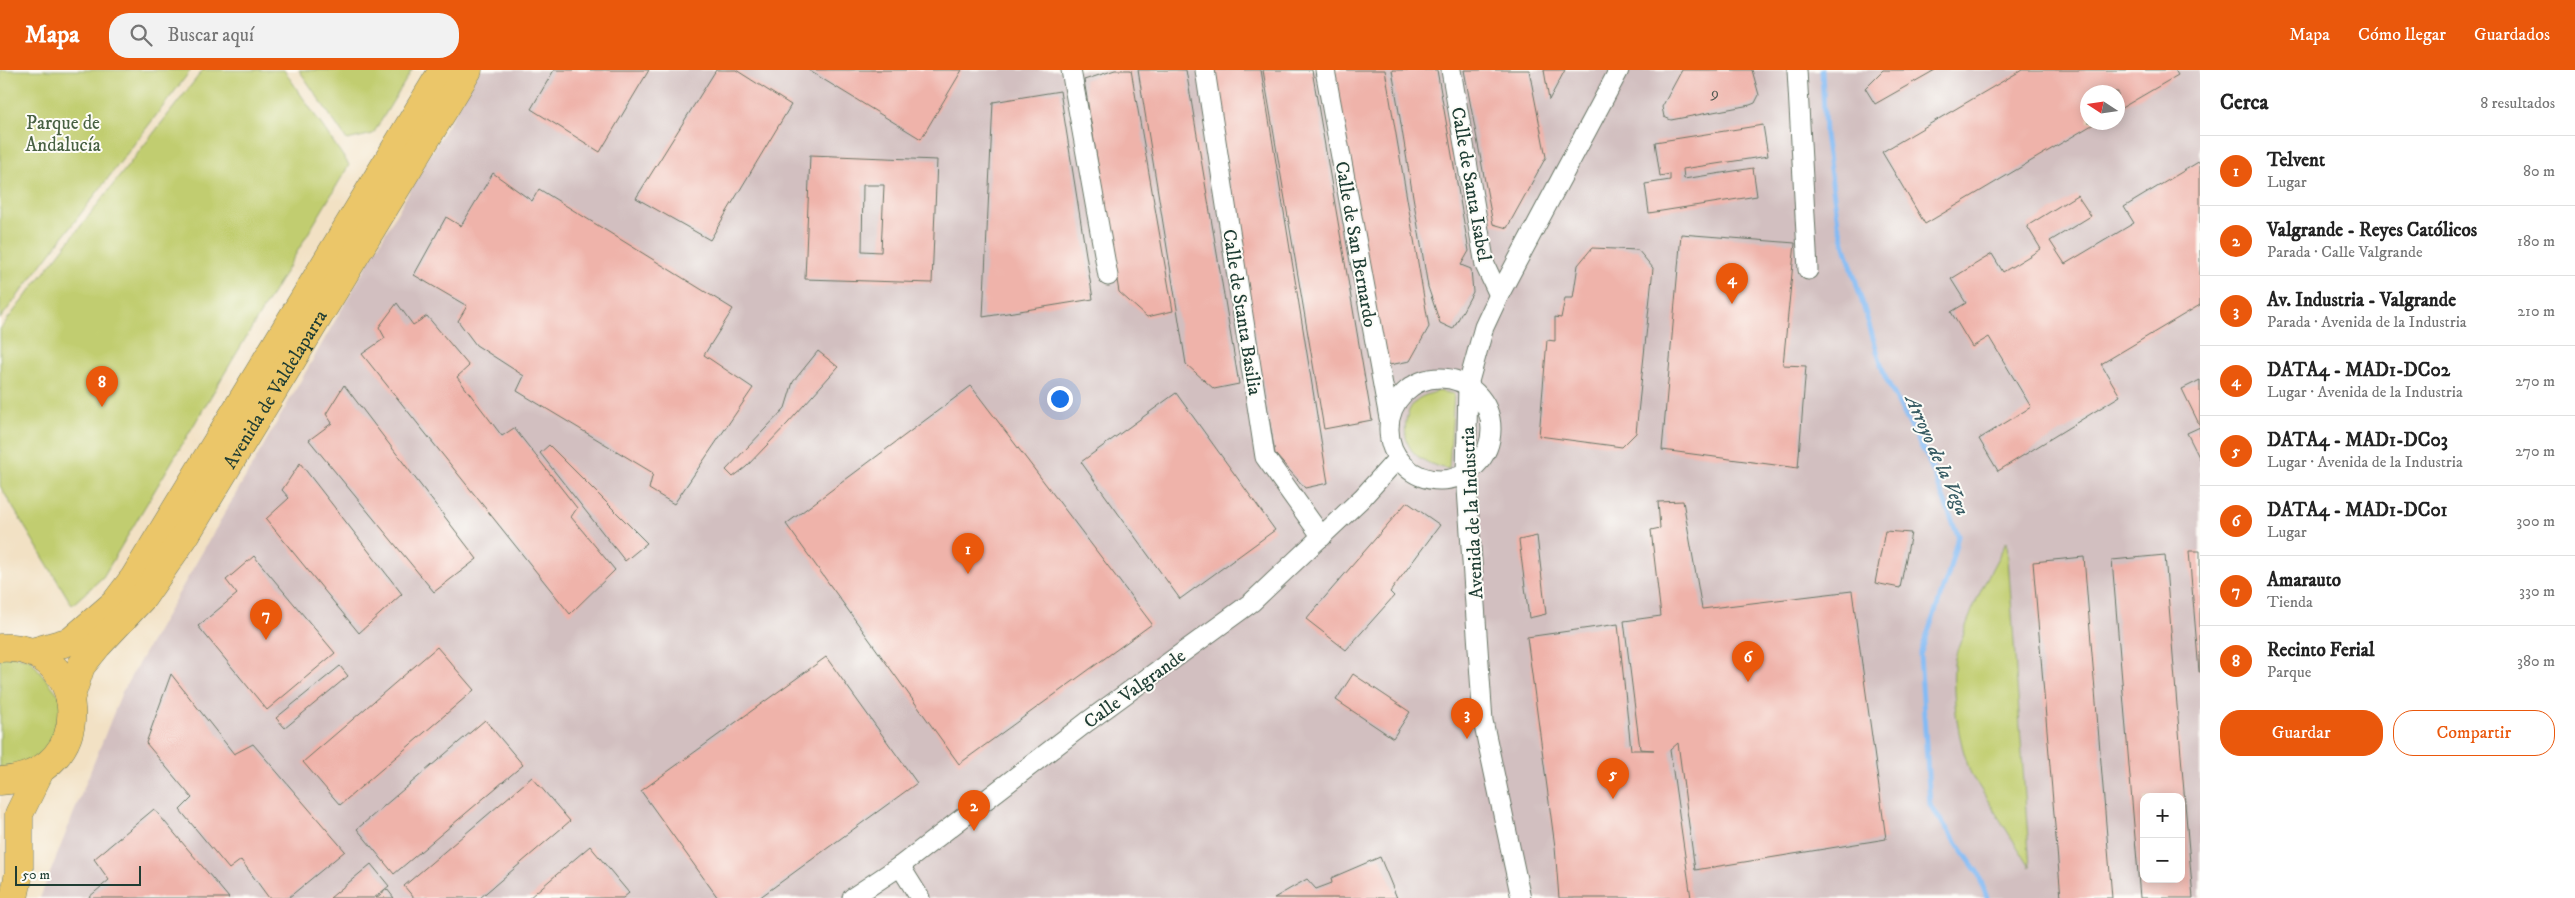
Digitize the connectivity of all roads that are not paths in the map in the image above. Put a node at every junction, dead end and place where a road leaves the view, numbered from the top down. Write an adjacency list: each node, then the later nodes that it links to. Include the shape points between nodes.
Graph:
1 (443, 70): 20 (highway, Avenida de Valdelaparra, via 134,578 115,603 70,641)
2 (468, 70): 15 (highway, Avenida de Valdelaparra)
3 (1071, 70): 10 (street)
4 (1205, 70): 18 (street, Calle de Stanta Basilia, via 1266,457)
5 (1325, 70): 14 (street, Calle de San Bernardo)
6 (1451, 70): 11 (street, Calle de Santa Isabel, via 1486,265)
7 (1620, 70): 11 (street, Avenida de la Industria)
8 (1797, 70): 9 (street)
9 (1808, 270)
10 (1108, 276)
11 (1499, 296): 12 (street, Avenida de la Industria, via 1484,327)
12 (1468, 385): 14 (street, via 1451,378 1435,377 1420,381 1407,390); 17 (street, Avenida de la Industria); 17 (street, via 1478,394 1491,422 1485,452)
13 (286, 406): 15 (highway)
14 (1389, 418): 16 (street, via 1391,445)
15 (251, 425): 21 (highway, Avenida de Valdelaparra, via 185,536 143,597 81,666)
16 (1398, 458): 17 (street, via 1408,469 1435,480); 18 (street, Calle Valgrande)
17 (1466, 474): 28 (street, Avenida de la Industria, via 1483,721)
18 (1322, 537): 24 (street, Calle Valgrande, via 1252,602 1087,722)
19 (0, 648): 20 (highway)
20 (32, 652): 21 (highway, via 50,664 63,680)
21 (70, 699): 22 (highway, via 72,720 67,740 56,758)
22 (40, 771): 23 (highway, via 20,780); 25 (highway, via 19,814 20,873)
23 (0, 781)
24 (900, 866): 26 (street, Calle Valgrande); 27 (street)
25 (14, 898)
26 (852, 898)
27 (920, 898)
28 (1521, 898)

